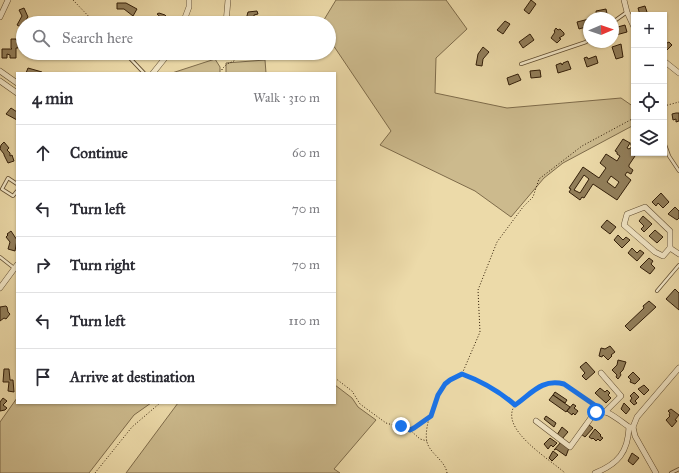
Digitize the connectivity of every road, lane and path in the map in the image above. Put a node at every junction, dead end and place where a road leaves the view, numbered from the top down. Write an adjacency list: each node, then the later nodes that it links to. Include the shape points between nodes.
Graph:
1 (8, 0): 10 (street)
2 (73, 0): 7 (path)
3 (189, 0): 8 (street)
4 (228, 0): 9 (street)
5 (624, 0): 6 (street)
6 (627, 12): 11 (lane); 12 (street)
7 (88, 16)
8 (186, 16)
9 (227, 16)
10 (0, 17)
11 (619, 18)
12 (631, 20)
13 (583, 43): 18 (lane)
14 (132, 60): 20 (lane)
15 (164, 60): 21 (street)
16 (235, 60): 22 (path)
17 (667, 63): 23 (street)
18 (521, 64)
19 (0, 71): 24 (street)
20 (143, 72)
21 (155, 72)
22 (222, 72)
23 (679, 72)
24 (16, 81)
25 (0, 82): 26 (street)
26 (16, 92)
27 (679, 102): 28 (path)
28 (667, 105)
29 (631, 120): 43 (path, via 582,146 539,178 534,197 523,207 497,242 478,290 480,332)
30 (667, 150): 31 (lane)
31 (679, 171)
32 (16, 183): 33 (lane, via 8,178 2,189 13,196)
33 (16, 192)
34 (670, 248): 34 (street, via 670,231 645,207 627,214 624,225 655,252 663,256); 35 (street)
35 (679, 254)
36 (0, 257): 38 (lane)
37 (679, 265): 40 (lane)
38 (16, 267): 39 (street)
39 (1, 286)
40 (657, 291)
41 (679, 368): 51 (street)
42 (602, 373): 48 (street, via 621,396)
43 (462, 374): 46 (path, via 506,397); 49 (path, via 445,384 438,395)
44 (336, 379): 52 (path, via 355,394 360,404 386,423)
45 (159, 404): 55 (path, via 132,428)
46 (515, 405): 47 (path, via 545,383 558,382 568,386); 57 (path, via 511,410 511,417 517,429 536,451)
47 (599, 410): 48 (street); 50 (street, via 570,447)
48 (606, 412): 51 (street)
49 (431, 416): 52 (path); 53 (path)
50 (536, 421)
51 (631, 427): 58 (street, via 627,443 618,460); 59 (street)
52 (410, 430): 53 (path, via 420,440)
53 (427, 441): 56 (path)
54 (679, 469): 60 (lane)
55 (94, 473)
56 (447, 473)
57 (565, 473)
58 (595, 473)
59 (656, 473)
60 (671, 473)

